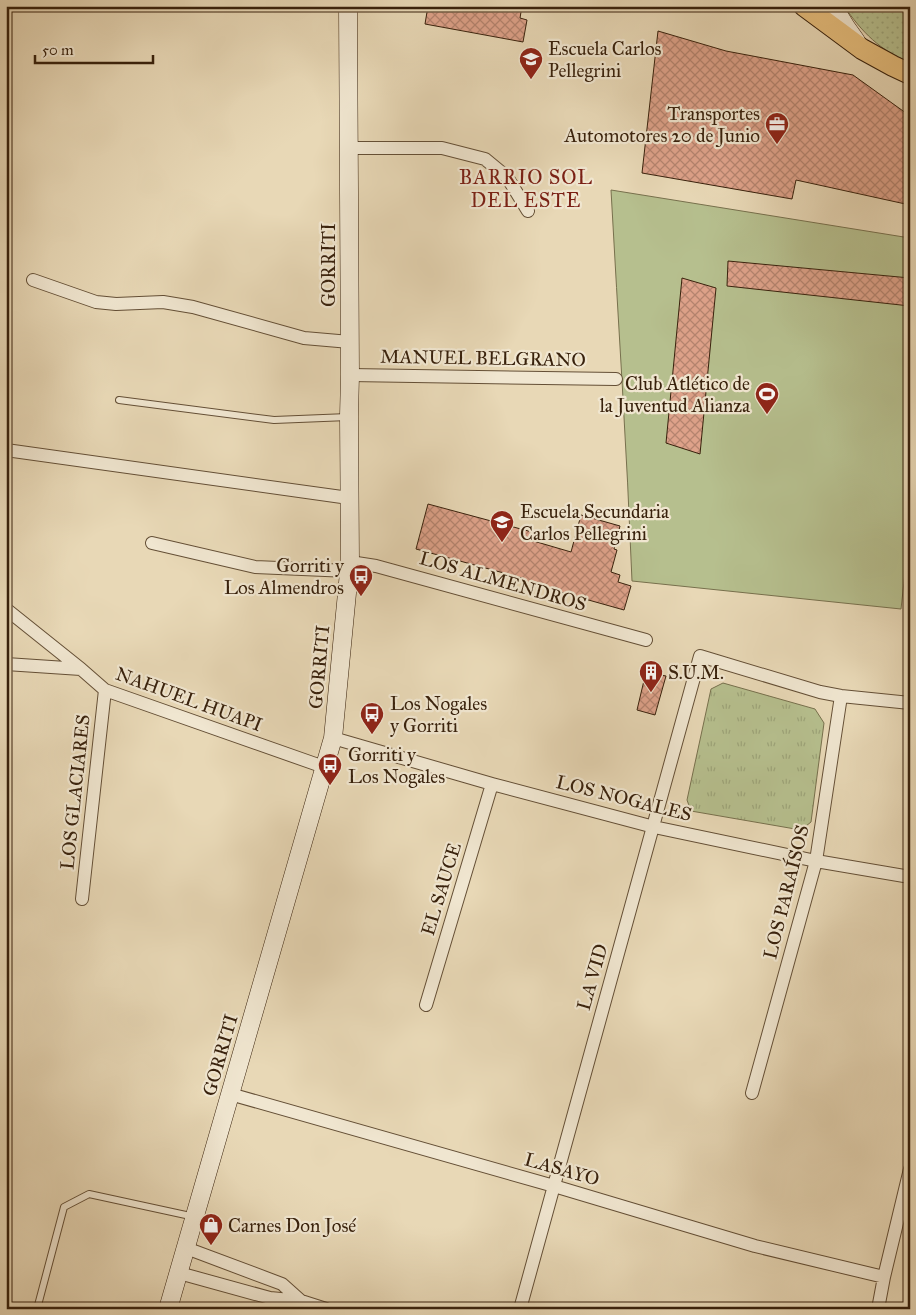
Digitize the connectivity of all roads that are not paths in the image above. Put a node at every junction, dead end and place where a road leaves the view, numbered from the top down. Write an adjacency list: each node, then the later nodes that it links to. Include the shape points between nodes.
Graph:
1 (348, 6): 6 (street, GORRITI)
2 (804, 6): 4 (main road)
3 (833, 6): 4 (street)
4 (862, 49): 5 (main road)
5 (910, 74)
6 (348, 148): 7 (street, via 442,148 485,159 507,177); 9 (street, GORRITI)
7 (528, 211)
8 (33, 280): 9 (street, via 96,302 163,302 193,306 304,338)
9 (350, 342): 10 (street, GORRITI)
10 (350, 375): 11 (street, MANUEL BELGRANO); 13 (street, GORRITI)
11 (616, 379)
12 (119, 400): 13 (lane, via 274,420)
13 (349, 416): 15 (street, GORRITI)
14 (6, 450): 15 (street)
15 (349, 498): 17 (street, GORRITI)
16 (152, 543): 17 (street, LOS ALMENDROS, via 255,567)
17 (349, 566): 19 (street, LOS ALMENDROS, via 376,566); 25 (street, GORRITI)
18 (6, 609): 21 (street, NAHUEL HUAPI)
19 (646, 640)
20 (6, 664): 21 (street)
21 (81, 669): 22 (street, NAHUEL HUAPI)
22 (105, 690): 26 (street, NAHUEL HUAPI); 31 (street, LOS GLACIARES)
23 (841, 696): 24 (street); 28 (street, LA VID, via 700,656); 29 (street, LOS PARAÍSOS)
24 (910, 703)
25 (333, 738): 26 (street, GORRITI); 27 (street, LOS NOGALES)
26 (324, 766): 34 (street, GORRITI)
27 (492, 784): 28 (street, LOS NOGALES); 32 (street, EL SAUCE)
28 (654, 827): 29 (street, LOS NOGALES); 36 (street, LA VID)
29 (816, 861): 30 (street, LOS NOGALES); 33 (street, LOS PARAÍSOS)
30 (910, 878)
31 (82, 899)
32 (426, 1005)
33 (752, 1093)
34 (230, 1094): 36 (street, LASAYO); 37 (street, GORRITI)
35 (910, 1169): 40 (street)
36 (554, 1186): 40 (street, LASAYO, via 755,1246); 45 (street, LA VID)
37 (195, 1217): 38 (street, GORRITI); 42 (lane, via 89,1194 64,1208)
38 (186, 1248): 39 (street, GORRITI); 41 (street, via 282,1284)
39 (179, 1274): 41 (street, via 270,1298); 43 (street, GORRITI)
40 (884, 1277): 46 (street)
41 (301, 1301): 44 (street)
42 (37, 1309)
43 (168, 1309)
44 (326, 1309)
45 (520, 1309)
46 (878, 1309)

